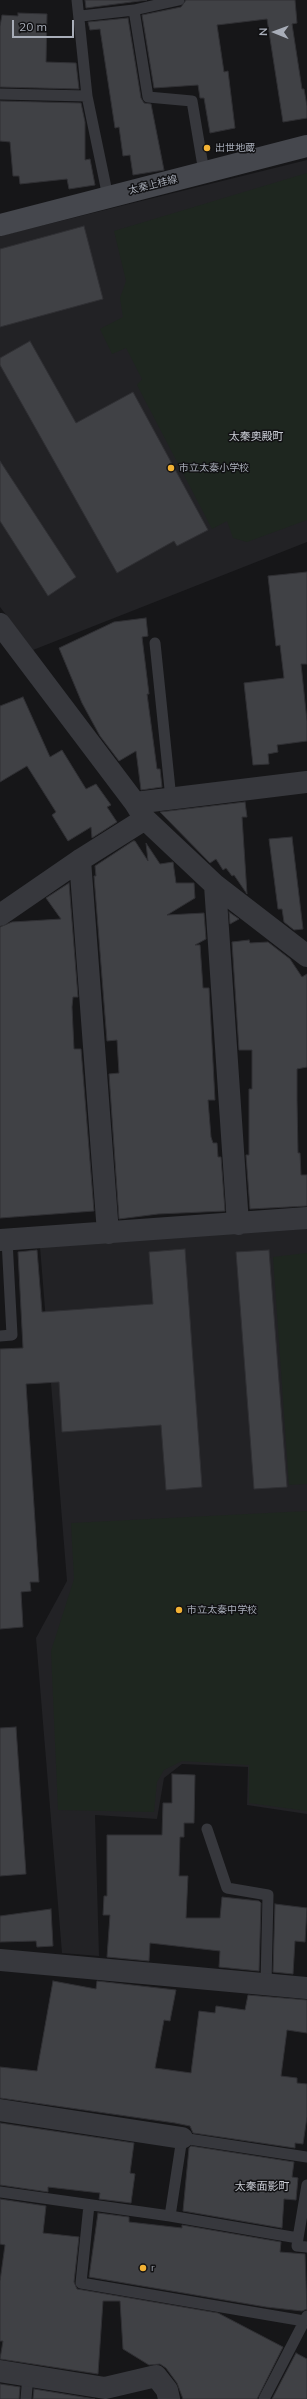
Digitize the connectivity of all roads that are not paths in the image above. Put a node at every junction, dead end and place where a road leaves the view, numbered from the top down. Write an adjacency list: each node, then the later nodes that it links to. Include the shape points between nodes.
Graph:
1 (77, 0): 4 (lane)
2 (179, 0): 3 (lane)
3 (134, 10): 4 (lane); 8 (lane, via 148,97 192,101)
4 (81, 16): 6 (lane)
5 (0, 94): 6 (lane)
6 (87, 96): 9 (lane)
7 (307, 146): 8 (main road, 太秦上桂線)
8 (204, 172): 9 (main road, 太秦上桂線)
9 (108, 197): 10 (main road, 太秦上桂線)
10 (0, 225)
11 (0, 624): 15 (street)
12 (155, 643): 14 (lane)
13 (307, 782): 14 (street)
14 (171, 799): 15 (street)
15 (140, 811): 16 (street); 17 (street)
16 (80, 860): 18 (street); 22 (street)
17 (215, 885): 19 (street); 21 (street)
18 (0, 915)
19 (307, 956)
20 (307, 1218): 21 (street)
21 (238, 1224): 22 (street)
22 (108, 1233): 23 (street)
23 (3, 1240): 24 (lane, via 12,1335)
24 (0, 1336)
25 (207, 1829): 27 (lane, via 227,1888 268,1895)
26 (0, 1960): 27 (street)
27 (266, 1984): 28 (street)
28 (307, 1988)
29 (0, 2110): 30 (street)
30 (182, 2138): 31 (lane); 35 (lane)
31 (307, 2157)
32 (307, 2185): 36 (lane)
33 (0, 2192): 34 (lane)
34 (89, 2205): 35 (lane); 38 (lane, via 81,2283)
35 (170, 2216): 36 (lane)
36 (298, 2238): 37 (lane, via 296,2246)
37 (307, 2247)
38 (306, 2318): 44 (lane)
39 (0, 2370): 40 (street)
40 (28, 2375): 41 (street); 42 (lane)
41 (104, 2393): 43 (street, via 156,2376 167,2390)
42 (26, 2399)
43 (169, 2399)
44 (264, 2399)

